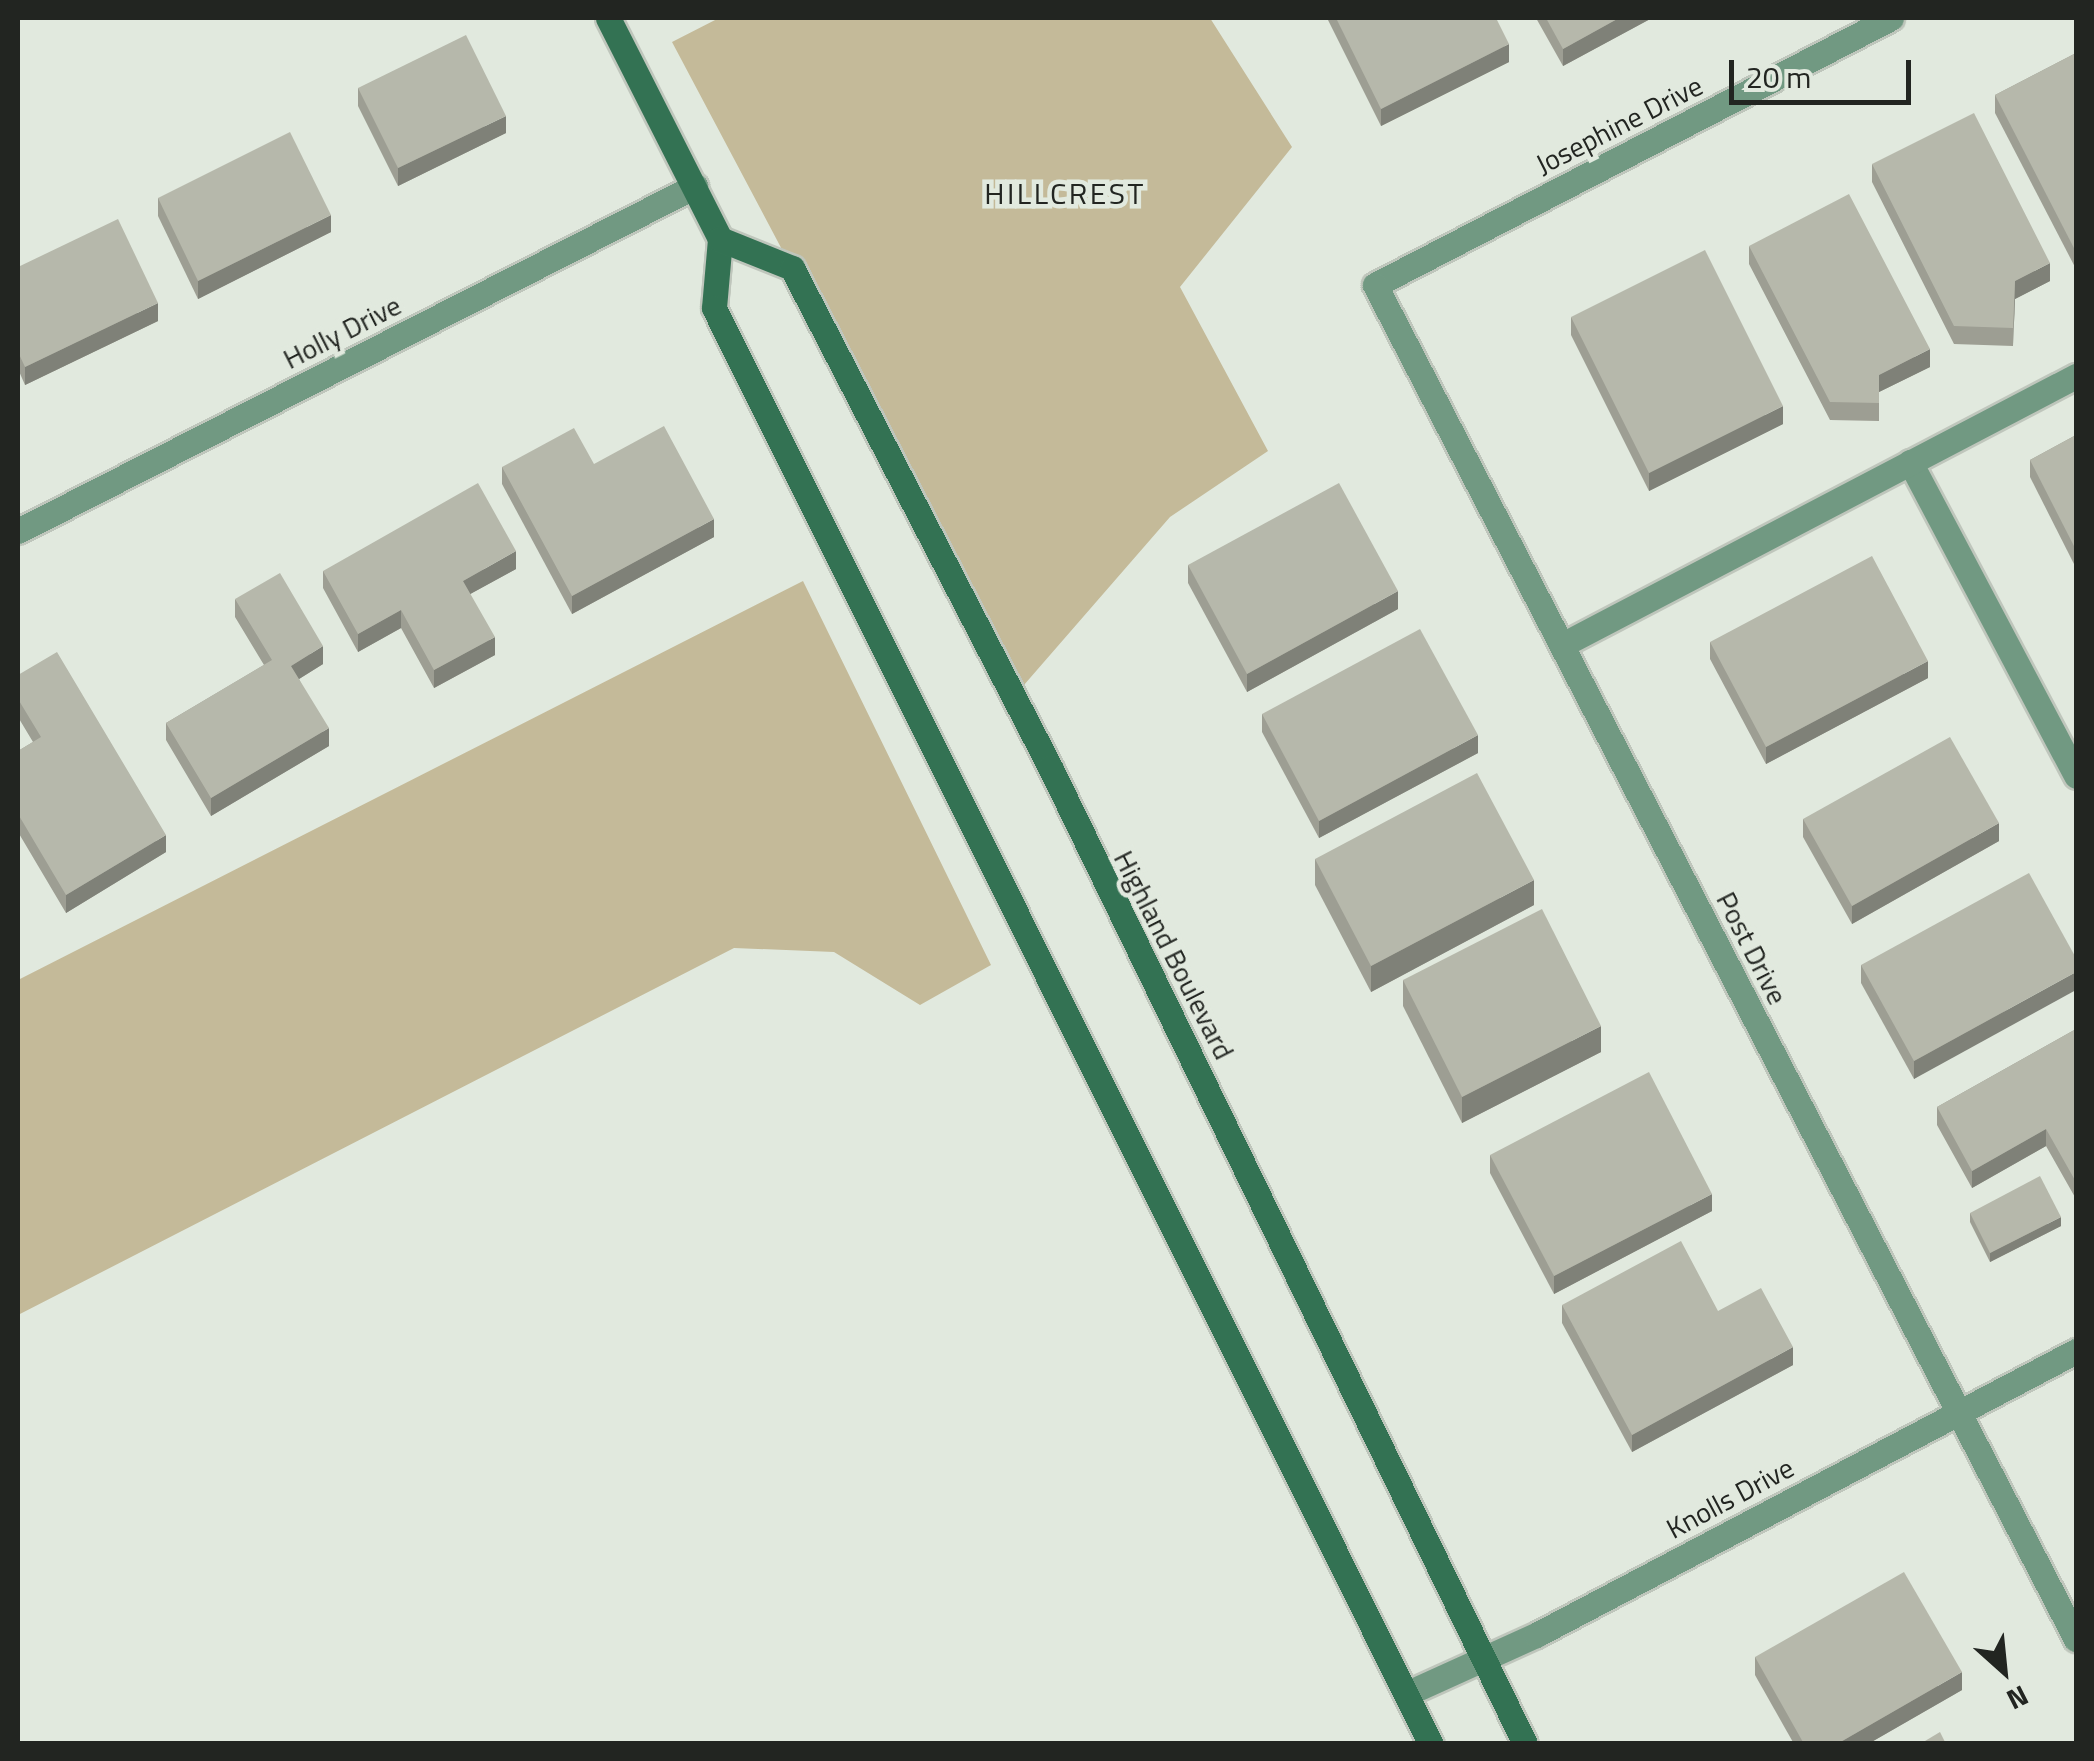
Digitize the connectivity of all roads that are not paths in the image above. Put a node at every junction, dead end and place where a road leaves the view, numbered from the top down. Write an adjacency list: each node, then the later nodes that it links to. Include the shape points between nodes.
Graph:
1 (608, 18): 3 (main road)
2 (1891, 18): 5 (street, Josephine Drive)
3 (694, 186): 4 (main road); 8 (street, Holly Drive)
4 (720, 239): 14 (main road, Highland Boulevard, via 792,268 1050,766); 15 (main road, via 714,308)
5 (1375, 285): 9 (street, Post Drive)
6 (2076, 376): 7 (street)
7 (1910, 462): 9 (street); 10 (street)
8 (18, 531)
9 (1562, 645): 12 (street, Post Drive)
10 (2076, 776)
11 (2076, 1351): 12 (street, Knolls Drive)
12 (1958, 1412): 13 (street, Post Drive); 14 (street, Knolls Drive)
13 (2076, 1639)
14 (1483, 1660): 15 (street, Knolls Drive); 17 (main road, Highland Boulevard)
15 (1408, 1693): 16 (main road)
16 (1431, 1744)
17 (1525, 1744)

